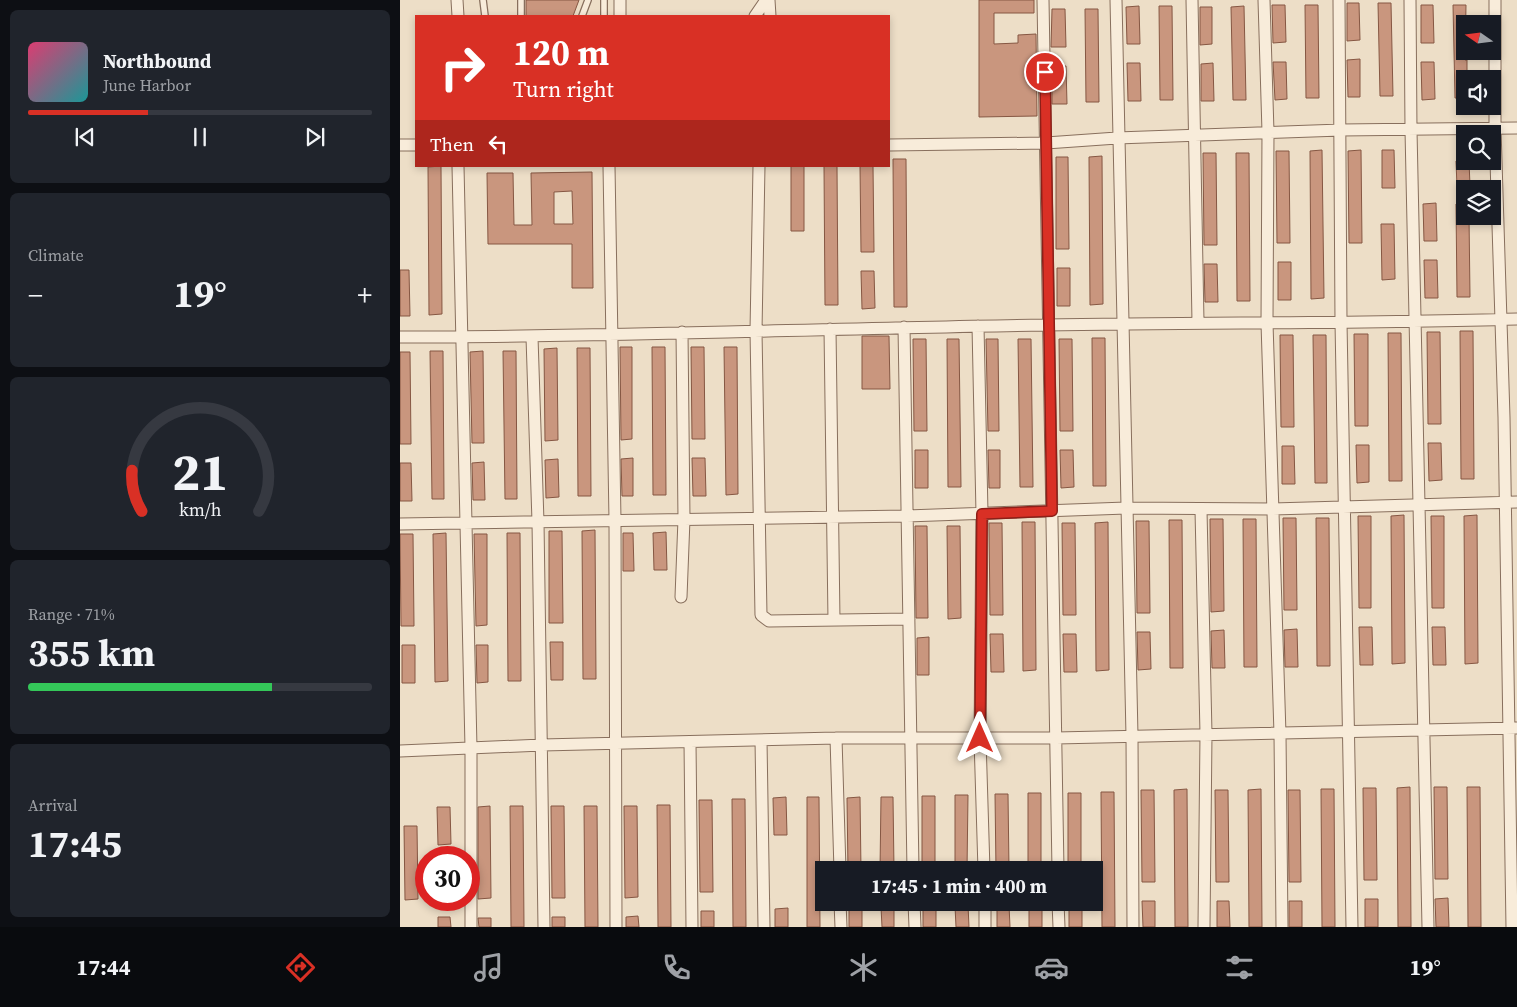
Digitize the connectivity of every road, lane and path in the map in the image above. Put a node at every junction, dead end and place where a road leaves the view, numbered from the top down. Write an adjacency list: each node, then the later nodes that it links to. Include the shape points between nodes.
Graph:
1 (457, 0): 15 (street)
2 (483, 0): 16 (lane)
3 (521, 0): 17 (lane)
4 (588, 0): 18 (lane)
5 (604, 0): 19 (lane)
6 (620, 0): 20 (street)
7 (767, 0): 21 (street); 22 (street)
8 (1043, 0): 33 (street)
9 (1116, 0): 31 (street)
10 (1192, 0): 30 (street)
11 (1264, 0): 29 (street)
12 (1339, 0): 27 (street)
13 (1410, 0): 28 (street)
14 (1495, 0): 23 (street)
15 (458, 15)
16 (485, 15)
17 (521, 15)
18 (582, 15)
19 (604, 15)
20 (620, 15)
21 (756, 15)
22 (770, 15)
23 (1495, 125)
24 (1517, 128): 26 (street)
25 (1456, 129): 28 (street)
26 (1501, 129)
27 (1341, 130): 28 (street); 29 (street); 44 (street)
28 (1411, 130): 42 (street)
29 (1268, 132): 30 (street); 46 (street)
30 (1194, 135): 31 (street); 43 (street)
31 (1117, 138): 33 (street); 45 (street)
32 (400, 144): 34 (street)
33 (1046, 144): 35 (street); 47 (street)
34 (415, 145)
35 (890, 146)
36 (458, 167): 55 (street)
37 (609, 167): 53 (street)
38 (759, 167): 51 (street)
39 (1496, 170): 41 (street)
40 (1517, 318): 41 (street)
41 (1500, 319): 42 (street); 57 (street)
42 (1416, 320): 44 (street); 59 (street)
43 (1198, 322): 45 (street); 46 (street)
44 (1341, 322): 46 (street); 61 (street)
45 (1122, 323): 47 (street); 60 (street)
46 (1267, 323): 62 (street)
47 (1049, 324): 48 (street); 64 (street)
48 (978, 326): 49 (street); 65 (street)
49 (904, 327): 50 (street); 66 (street)
50 (830, 329): 51 (street); 67 (street)
51 (756, 331): 52 (street); 69 (street)
52 (682, 332): 53 (street); 68 (street)
53 (610, 333): 56 (street); 70 (street)
54 (400, 337): 55 (street)
55 (463, 337): 56 (street); 72 (street)
56 (532, 337): 71 (street)
57 (1505, 502): 58 (street); 59 (street); 77 (street)
58 (1517, 502)
59 (1419, 505): 61 (street); 78 (street)
60 (1126, 508): 63 (street); 64 (street); 82 (street)
61 (1346, 508): 62 (street); 79 (street)
62 (1273, 509): 63 (street); 81 (street)
63 (1201, 510): 80 (street)
64 (1052, 511): 65 (street); 86 (street)
65 (982, 514): 66 (street); 85 (street)
66 (907, 516): 67 (street); 75 (street)
67 (832, 517): 69 (street); 76 (street)
68 (684, 518): 69 (street); 70 (street); 74 (street)
69 (758, 518): 76 (street, via 761,615 769,621)
70 (615, 520): 71 (street); 89 (street)
71 (538, 522): 72 (street); 90 (street)
72 (465, 523): 73 (street); 91 (street)
73 (400, 524)
74 (682, 596)
75 (909, 619): 76 (street); 83 (street)
76 (834, 620)
77 (1513, 728): 78 (street); 115 (street)
78 (1423, 730): 79 (street); 114 (street)
79 (1348, 731): 81 (street); 113 (street)
80 (1206, 734): 81 (street); 82 (street); 111 (street)
81 (1280, 734): 112 (street)
82 (1132, 736): 86 (street); 110 (street)
83 (911, 737): 84 (street); 85 (street); 94 (street)
84 (836, 738): 87 (street); 93 (street)
85 (980, 738): 86 (street); 95 (street)
86 (1056, 738): 96 (street)
87 (761, 740): 88 (street); 105 (street)
88 (690, 742): 89 (street); 104 (street)
89 (617, 743): 90 (street); 103 (street)
90 (542, 744): 91 (street); 102 (street)
91 (471, 748): 92 (street); 101 (street)
92 (400, 751)
93 (840, 861)
94 (913, 861)
95 (984, 861)
96 (1058, 861)
97 (840, 911): 106 (street)
98 (914, 911): 107 (street)
99 (985, 911): 108 (street)
100 (1058, 911): 109 (street)
101 (471, 927)
102 (544, 927)
103 (616, 927)
104 (692, 927)
105 (764, 927)
106 (841, 927)
107 (915, 927)
108 (985, 927)
109 (1059, 927)
110 (1133, 927)
111 (1204, 927)
112 (1282, 927)
113 (1352, 927)
114 (1428, 927)
115 (1512, 927)

